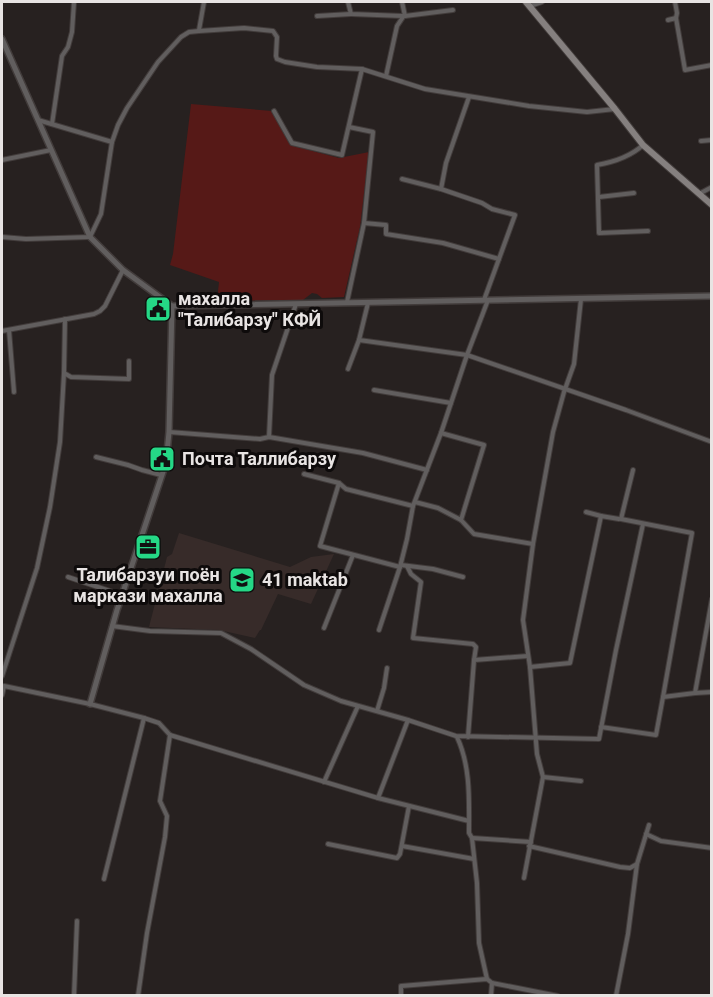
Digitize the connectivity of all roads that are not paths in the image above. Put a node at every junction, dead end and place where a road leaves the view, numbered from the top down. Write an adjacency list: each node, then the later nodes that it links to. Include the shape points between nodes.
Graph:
1 (75, 2): 23 (street)
2 (204, 2): 14 (street)
3 (348, 2): 9 (street)
4 (402, 2): 11 (street)
5 (542, 2): 7 (street)
6 (675, 2): 12 (street)
7 (528, 4): 20 (main road)
8 (453, 10): 11 (street)
9 (351, 14): 10 (street); 11 (street)
10 (317, 16)
11 (404, 16): 18 (street, via 397,26)
12 (676, 18): 13 (street); 16 (street, via 685,70)
13 (668, 20)
14 (200, 31): 17 (street, via 273,31 277,37 277,59 317,68); 27 (street, via 181,37 158,62 127,108)
15 (2, 39): 22 (street)
16 (711, 65)
17 (362, 69): 18 (street); 24 (street)
18 (386, 76): 19 (street, via 425,89)
19 (469, 97): 20 (street, via 587,112); 33 (street)
20 (615, 109): 28 (main road)
21 (274, 111): 24 (street, via 292,143 342,155)
22 (38, 120): 23 (street); 29 (street)
23 (52, 124): 27 (street)
24 (349, 127): 38 (street, via 373,132)
25 (711, 140): 26 (street)
26 (701, 141)
27 (111, 142): 41 (street, via 101,214)
28 (643, 145): 35 (main road); 36 (street, via 620,159 597,165)
29 (51, 150): 30 (street); 41 (street)
30 (2, 160)
31 (402, 179): 33 (street)
32 (711, 187): 35 (street)
33 (441, 189): 42 (street, via 515,215)
34 (634, 193): 36 (street)
35 (699, 194): 37 (main road)
36 (599, 197): 39 (street, via 599,233)
37 (711, 205)
38 (364, 223): 42 (street, via 386,225 386,234 443,243); 47 (street)
39 (648, 231)
40 (2, 237): 41 (street)
41 (90, 237): 43 (street)
42 (499, 259): 46 (street)
43 (123, 270): 50 (street); 51 (street, via 105,306 94,314)
44 (711, 296): 45 (street)
45 (581, 299): 46 (street); 59 (street, via 574,363)
46 (486, 300): 48 (street); 55 (street)
47 (347, 302): 48 (street); 49 (street)
48 (368, 302): 54 (street)
49 (296, 304): 50 (street); 65 (street, via 272,375)
50 (172, 306): 63 (street)
51 (65, 319): 52 (street); 58 (street)
52 (9, 330): 53 (street); 61 (street)
53 (2, 332)
54 (359, 340): 55 (street); 57 (street)
55 (466, 355): 59 (street); 62 (street)
56 (129, 361): 58 (street, via 129,379 71,377)
57 (348, 369)
58 (64, 373): 94 (street, via 60,442 50,507 37,568)
59 (565, 388): 66 (street); 79 (street)
60 (374, 390): 62 (street)
61 (14, 392)
62 (451, 403): 64 (street)
63 (169, 432): 65 (street); 71 (street)
64 (441, 433): 68 (street); 77 (street, via 484,445)
65 (269, 437): 68 (street, via 363,453)
66 (711, 442)
67 (96, 457): 71 (street)
68 (428, 470): 73 (street)
69 (633, 470): 78 (street, via 621,519)
70 (304, 474): 72 (street)
71 (161, 475): 85 (street)
72 (339, 483): 73 (street, via 346,489); 80 (street, via 320,546)
73 (414, 504): 77 (street, via 438,508); 81 (street)
74 (586, 512): 75 (street)
75 (602, 516): 76 (street); 92 (street, via 570,663)
76 (619, 519)
77 (461, 520): 79 (street, via 474,534)
78 (643, 524): 99 (street, via 692,533); 105 (street)
79 (533, 544): 90 (street, via 523,620)
80 (353, 555): 81 (street); 88 (street)
81 (401, 566): 82 (street); 89 (street)
82 (407, 566): 84 (street); 91 (street, via 421,582 413,638 473,644)
83 (68, 577): 85 (street)
84 (463, 577)
85 (122, 595): 87 (street)
86 (711, 600): 97 (street)
87 (112, 626): 100 (street); 101 (street, via 221,633 304,685)
88 (324, 628)
89 (380, 630)
90 (528, 656): 91 (street); 92 (street)
91 (474, 660): 108 (street)
92 (530, 667): 109 (street)
93 (387, 668): 102 (street)
94 (2, 676)
95 (3, 684): 98 (street); 100 (street)
96 (711, 692): 97 (street)
97 (695, 693): 99 (street)
98 (2, 695)
99 (663, 697): 105 (street, via 656,735)
100 (90, 704): 103 (street)
101 (358, 706): 102 (street); 112 (street)
102 (377, 711): 104 (street)
103 (144, 718): 106 (street, via 159,723); 126 (street)
104 (408, 720): 107 (street); 113 (street)
105 (601, 727): 109 (street, via 599,739)
106 (170, 735): 112 (street); 131 (street, via 160,801 167,816 165,837)
107 (456, 736): 108 (street); 115 (street, via 463,750 468,780)
108 (468, 737): 109 (street)
109 (537, 738): 110 (street)
110 (543, 777): 111 (street); 120 (street)
111 (581, 781)
112 (324, 782): 113 (street)
113 (378, 798): 114 (street)
114 (409, 806): 115 (street); 121 (street)
115 (469, 821): 118 (street)
116 (649, 825): 117 (street)
117 (646, 834): 122 (street, via 661,841); 124 (street)
118 (472, 838): 120 (street); 123 (street)
119 (328, 844): 121 (street, via 397,858)
120 (530, 844): 124 (street, via 620,867); 125 (street)
121 (402, 846): 123 (street)
122 (711, 848)
123 (474, 859): 128 (street, via 479,943)
124 (637, 864): 135 (street)
125 (524, 878)
126 (104, 879)
127 (77, 921): 130 (street)
128 (487, 979): 129 (street); 132 (street, via 401,986)
129 (492, 983): 133 (street); 134 (street)
130 (74, 996)
131 (138, 996)
132 (400, 996)
133 (491, 996)
134 (558, 996)
135 (616, 996)

